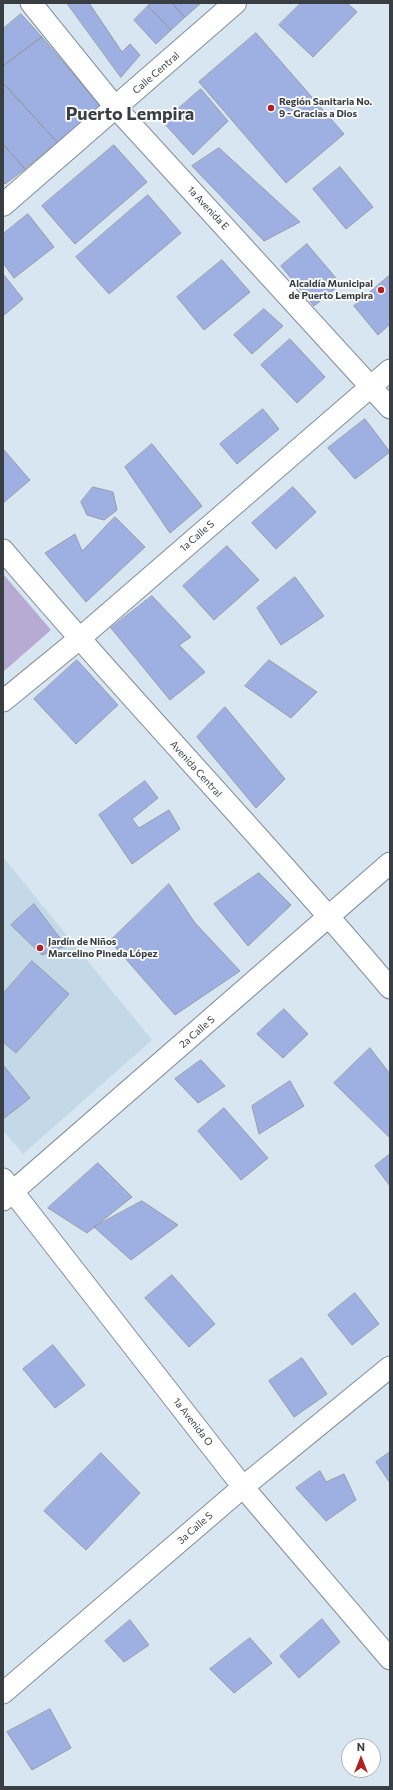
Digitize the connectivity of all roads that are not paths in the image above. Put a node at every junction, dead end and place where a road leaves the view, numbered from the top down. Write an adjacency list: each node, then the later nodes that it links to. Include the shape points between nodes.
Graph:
1 (31, 3): 3 (street, 1a Avenida E)
2 (235, 3): 3 (street, Calle Central)
3 (116, 108): 4 (street, Calle Central); 6 (street, 1a Avenida E)
4 (3, 205)
5 (390, 370): 6 (street, 1a Calle S)
6 (371, 386): 7 (street, 1a Avenida E); 9 (street, 1a Calle S)
7 (390, 408)
8 (3, 550): 9 (street, Avenida Central)
9 (78, 639): 10 (street, 1a Calle S); 12 (street, Avenida Central)
10 (3, 701)
11 (390, 863): 12 (street, 2a Calle S)
12 (330, 916): 13 (street, Avenida Central); 14 (street, 2a Calle S)
13 (390, 988)
14 (6, 1190): 16 (street, 1a Avenida O)
15 (390, 1367): 16 (street, 3a Calle S)
16 (243, 1487): 17 (street, 1a Avenida O); 18 (street, 3a Calle S)
17 (390, 1659)
18 (3, 1693)

